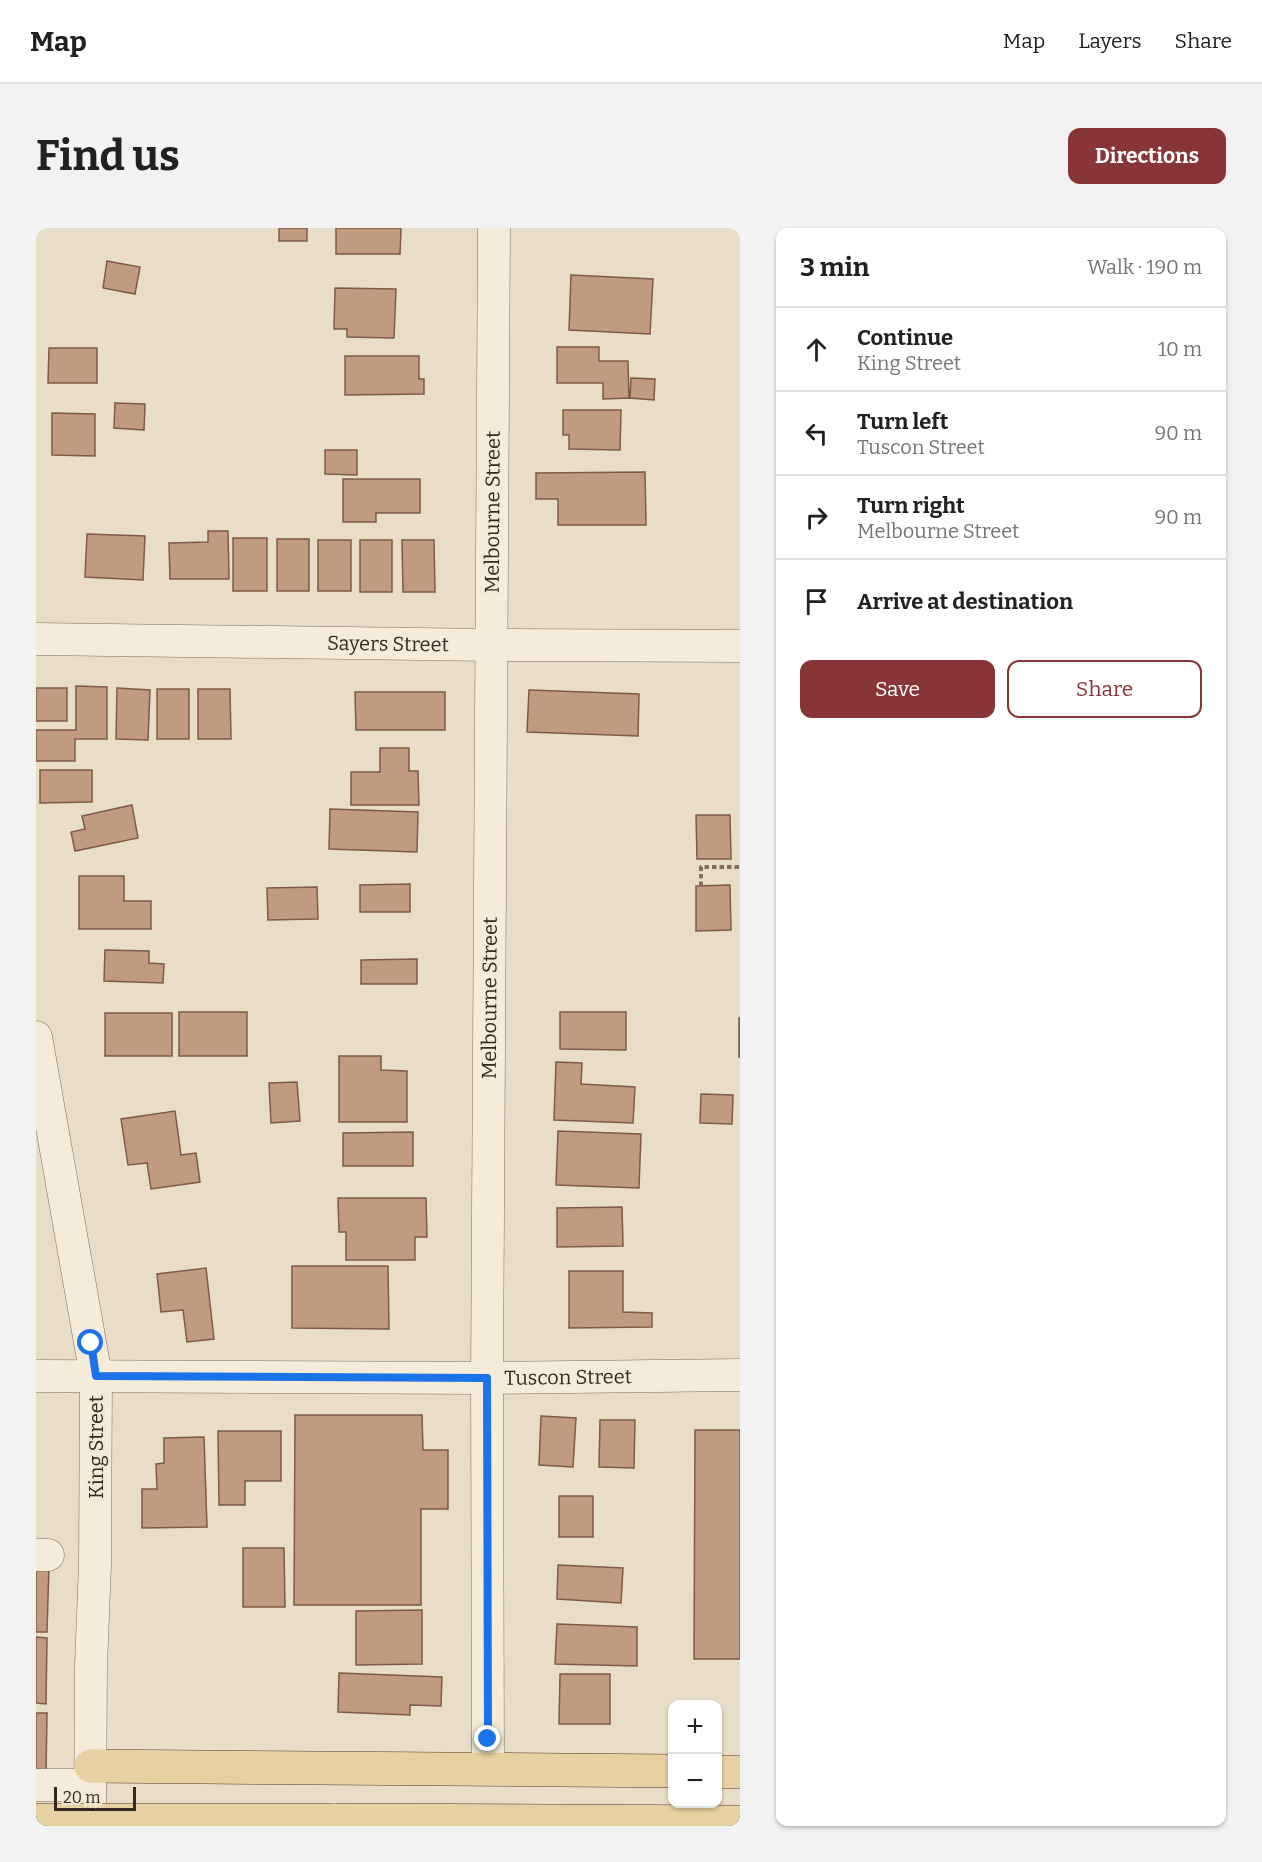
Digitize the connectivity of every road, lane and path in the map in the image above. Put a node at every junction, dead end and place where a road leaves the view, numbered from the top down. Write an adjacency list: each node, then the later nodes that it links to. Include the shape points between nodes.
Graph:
1 (494, 228): 3 (street, Melbourne Street)
2 (36, 639): 3 (street, Sayers Street)
3 (492, 645): 4 (street, Sayers Street); 11 (street, Melbourne Street)
4 (740, 646)
5 (740, 867): 6 (path, via 701,867)
6 (701, 886)
7 (36, 1037): 10 (street, King Street)
8 (740, 1375): 11 (street, Tuscon Street)
9 (36, 1376): 10 (street, Tuscon Street)
10 (96, 1376): 11 (street, Tuscon Street); 16 (street, King Street)
11 (487, 1378): 12 (street, Melbourne Street)
12 (488, 1769): 13 (main road); 16 (main road)
13 (668, 1771)
14 (722, 1772): 15 (main road)
15 (740, 1772)
16 (91, 1776): 17 (street); 20 (street, King Street)
17 (36, 1785)
18 (36, 1820): 19 (main road, bridge)
19 (740, 1822)
20 (90, 1826)

